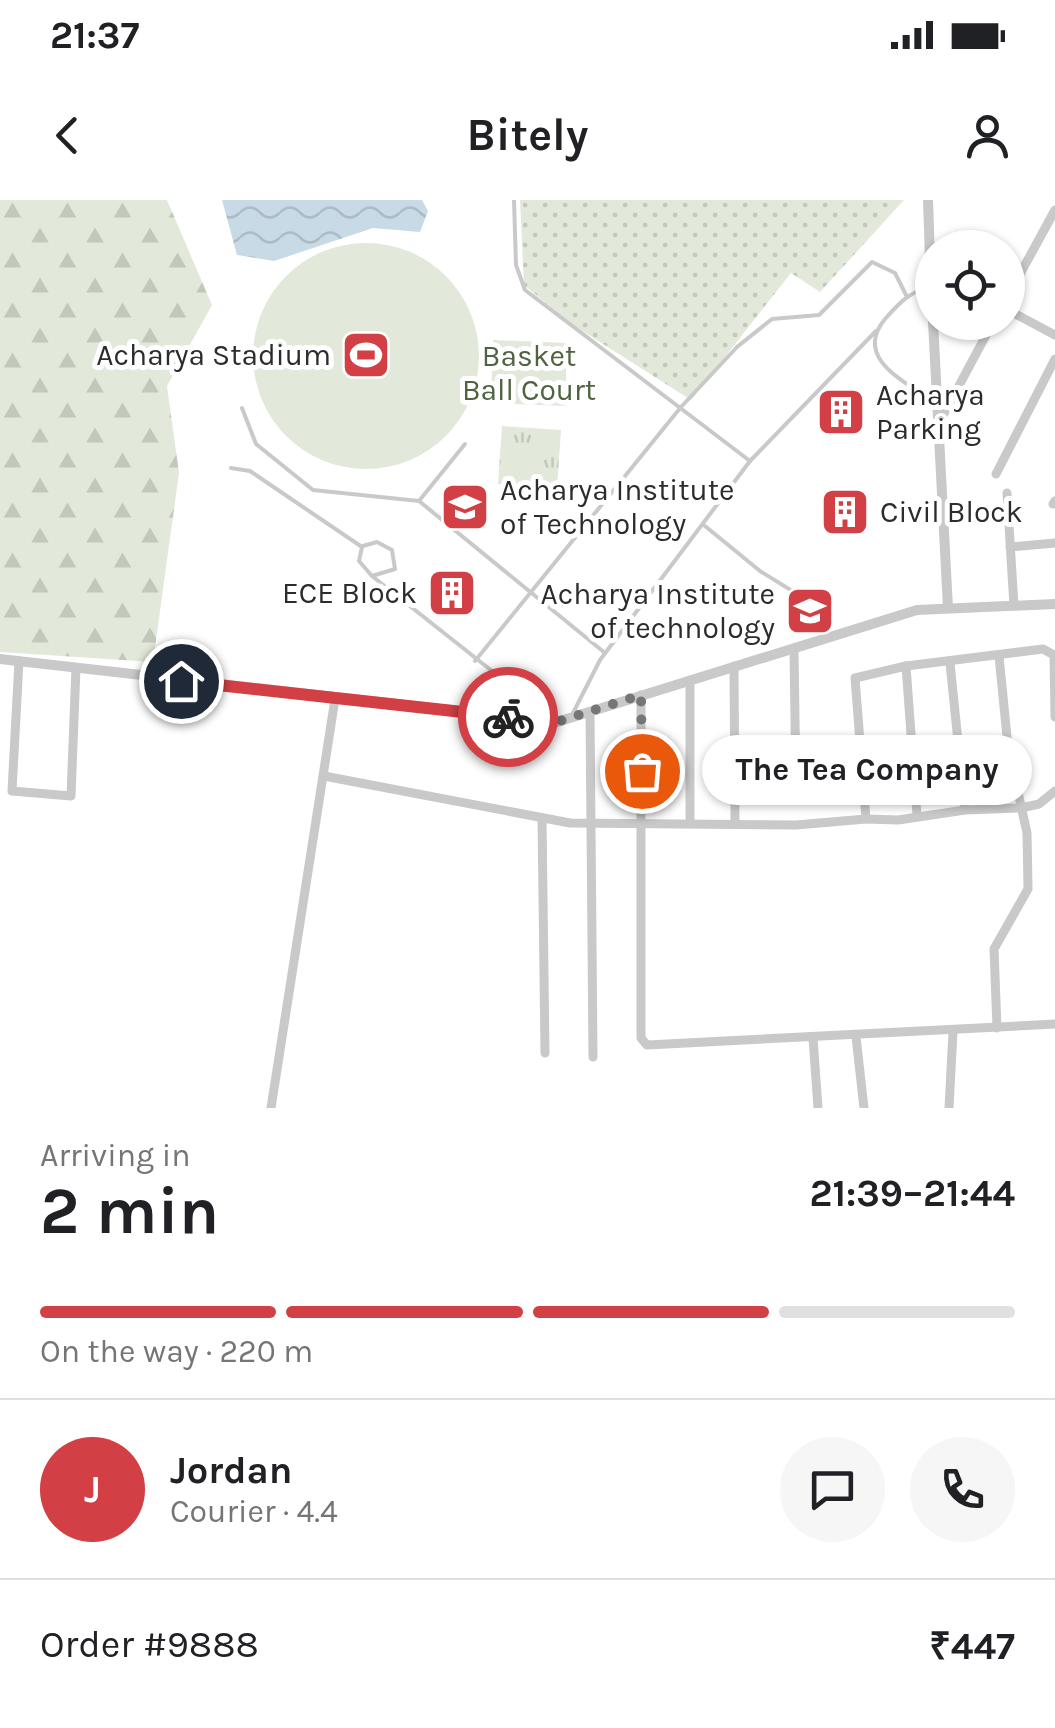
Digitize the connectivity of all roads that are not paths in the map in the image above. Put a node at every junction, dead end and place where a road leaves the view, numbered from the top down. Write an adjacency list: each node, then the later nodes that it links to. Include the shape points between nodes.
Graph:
1 (514, 200): 15 (lane, via 516,265 526,290)
2 (928, 200): 4 (street)
3 (1055, 210): 5 (street)
4 (929, 230)
5 (1025, 265)
6 (915, 291): 7 (lane)
7 (906, 294): 9 (lane); 15 (lane, via 895,272 872,262 819,315 772,319 754,332)
8 (1025, 319): 10 (street)
9 (876, 331): 14 (lane, via 874,351 884,368); 19 (lane)
10 (1055, 335)
11 (934, 340): 14 (street)
12 (983, 340): 17 (street)
13 (1055, 359): 21 (street)
14 (937, 404): 17 (street)
15 (681, 407): 19 (lane); 30 (lane)
16 (242, 408): 23 (lane, via 256,444 313,490)
17 (938, 425): 35 (street)
18 (465, 444): 23 (lane)
19 (750, 461): 24 (lane)
20 (232, 468): 26 (lane, via 250,471)
21 (996, 474)
22 (1006, 493): 27 (street)
23 (419, 502): 30 (lane)
24 (705, 526): 29 (lane); 31 (lane)
25 (1055, 543): 27 (street)
26 (362, 546): 28 (lane, via 360,560); 28 (lane, via 377,542 392,550 396,569)
27 (1010, 547): 34 (street)
28 (372, 576): 41 (lane)
29 (659, 584): 33 (lane); 37 (lane)
30 (533, 593): 37 (lane); 41 (lane)
31 (810, 602)
32 (1055, 604): 34 (street)
33 (690, 606)
34 (1014, 606): 35 (street)
35 (948, 608): 36 (street, via 917,610)
36 (794, 649): 43 (street); 54 (street)
37 (605, 652): 51 (lane)
38 (999, 656): 42 (street); 50 (street, via 1043,650 1054,655); 56 (street)
39 (0, 659): 40 (street)
40 (19, 661): 45 (street); 45 (street, via 12,791 71,796)
41 (474, 661): 52 (lane)
42 (950, 663): 44 (street); 57 (street)
43 (734, 666): 46 (street); 64 (street)
44 (906, 666): 58 (street); 59 (street, via 855,678)
45 (76, 668): 48 (street)
46 (690, 680): 47 (street); 63 (street)
47 (641, 695): 49 (street); 62 (street)
48 (334, 699): 52 (street); 53 (street)
49 (590, 712): 51 (street); 61 (street)
50 (1055, 717)
51 (571, 718): 52 (street)
52 (557, 722)
53 (324, 776): 60 (street); 72 (street)
54 (796, 790)
55 (1055, 792): 56 (street)
56 (1021, 808): 57 (street); 66 (street, via 1028,889 994,949)
57 (965, 810): 58 (street)
58 (918, 815): 59 (street)
59 (866, 818): 64 (street)
60 (542, 819): 61 (street); 70 (street)
61 (593, 823): 62 (street); 71 (street)
62 (642, 823): 63 (street); 69 (street, via 641,1038 656,1047)
63 (690, 823): 64 (street)
64 (735, 824)
65 (1055, 1024): 66 (street)
66 (997, 1028): 67 (street)
67 (953, 1032): 68 (street); 75 (street)
68 (856, 1036): 69 (street); 74 (street)
69 (813, 1038): 73 (street)
70 (544, 1053)
71 (593, 1057)
72 (272, 1108)
73 (818, 1108)
74 (864, 1108)
75 (950, 1108)

